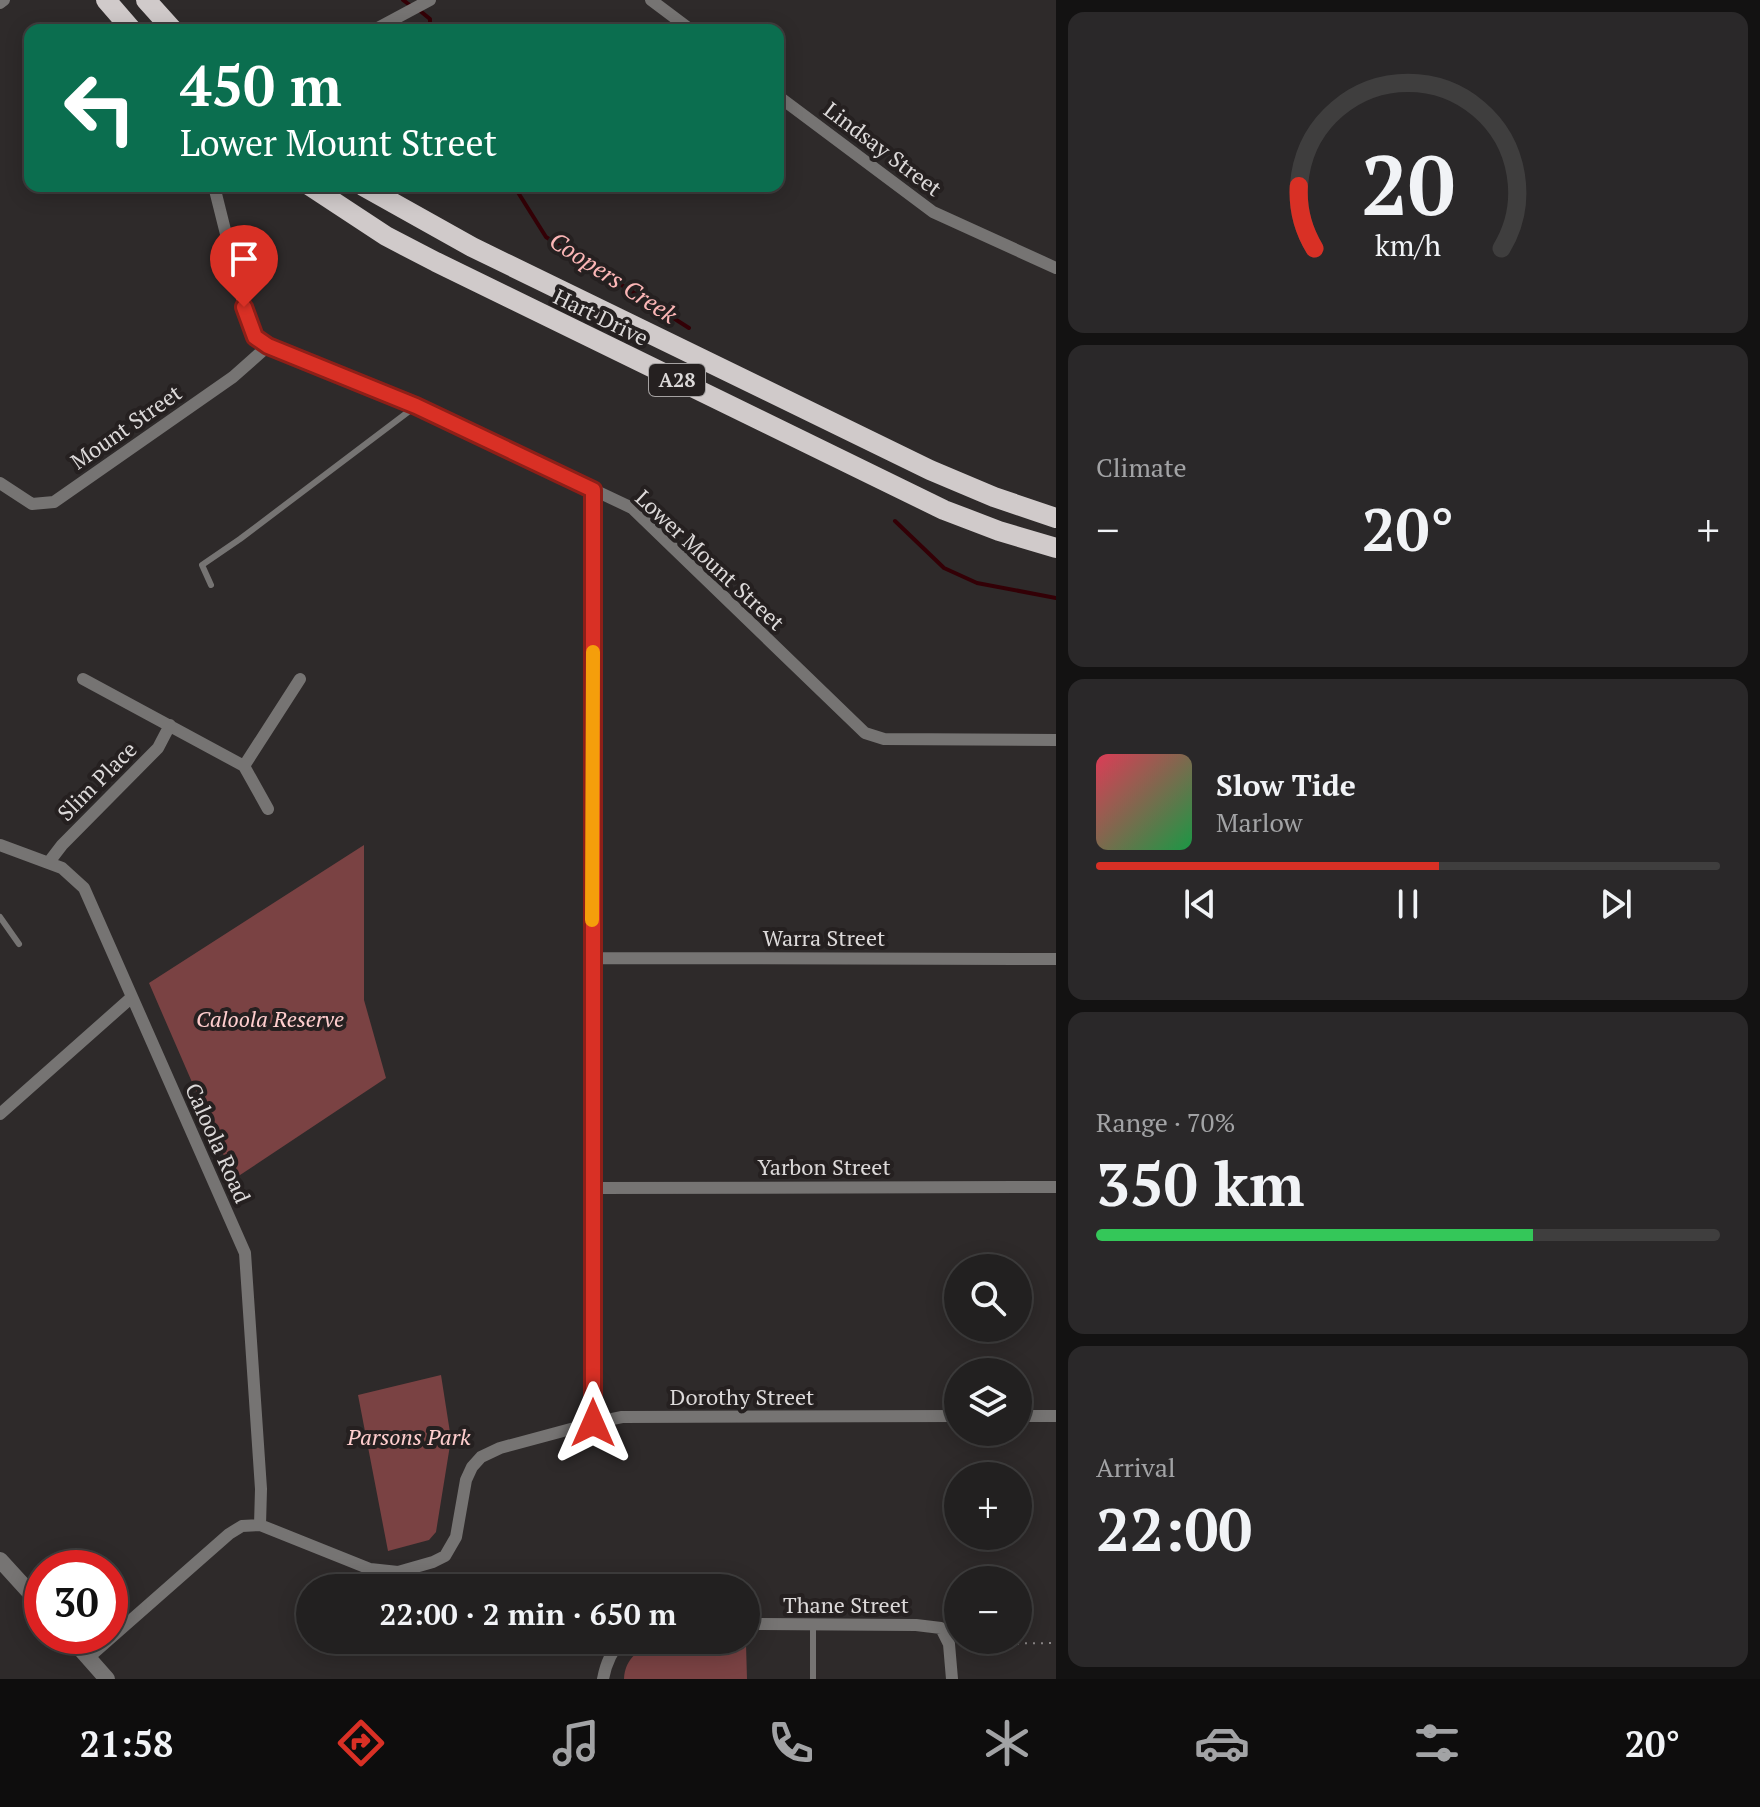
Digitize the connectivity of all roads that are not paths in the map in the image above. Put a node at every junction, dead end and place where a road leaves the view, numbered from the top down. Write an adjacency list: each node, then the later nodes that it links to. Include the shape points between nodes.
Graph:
1 (106, 0): 5 (highway)
2 (146, 0): 6 (highway)
3 (651, 0): 8 (street)
4 (427, 2): 7 (street)
5 (127, 24)
6 (168, 24)
7 (385, 24)
8 (683, 24)
9 (784, 100): 13 (street, Lindsay Street, via 933,212)
10 (216, 192): 14 (street, via 249,326)
11 (319, 192): 19 (highway, Hart Drive / A28, via 436,262 944,510)
12 (374, 192): 18 (highway, Hart Drive / A28, via 472,247 915,463)
13 (1056, 268)
14 (268, 346): 15 (street, Lower Mount Street); 16 (street, Mount Street, via 233,377 54,502 32,504)
15 (416, 406): 17 (street, Lower Mount Street); 20 (lane, via 202,565)
16 (0, 483)
17 (593, 490): 24 (street, Lower Mount Street, via 632,508 865,733 884,739); 31 (street)
18 (1056, 518)
19 (1056, 548)
20 (211, 585)
21 (83, 679): 23 (street, Slim Place)
22 (300, 679): 25 (street)
23 (170, 725): 25 (street, Slim Place); 28 (street, Slim Place, via 158,748)
24 (1056, 740)
25 (244, 766): 26 (street)
26 (268, 809)
27 (0, 845): 28 (street, Caloola Road)
28 (49, 862): 33 (street, Caloola Road, via 84,888)
29 (0, 917): 30 (lane)
30 (19, 944)
31 (592, 958): 32 (street, Warra Street); 36 (street)
32 (1056, 959)
33 (132, 997): 34 (street); 41 (street, Caloola Road, via 245,1253)
34 (0, 1114)
35 (1056, 1187): 36 (street, Yarbon Street)
36 (592, 1188): 40 (street)
37 (944, 1416): 40 (street, Dorothy Street, via 622,1417)
38 (1032, 1416): 39 (street)
39 (1056, 1416)
40 (593, 1423): 41 (street, Dorothy Street, via 481,1457 466,1480 452,1547 424,1565 398,1572 370,1569)
41 (260, 1525): 48 (street, via 242,1526 229,1534)
42 (0, 1560): 43 (street)
43 (24, 1586)
44 (760, 1624): 45 (street, Thane Street)
45 (813, 1625): 51 (lane); 52 (street, Thane Street, via 941,1628 949,1644)
46 (85, 1654): 48 (street)
47 (611, 1654): 50 (street)
48 (88, 1658): 49 (street)
49 (107, 1679)
50 (603, 1679)
51 (813, 1679)
52 (952, 1679)

